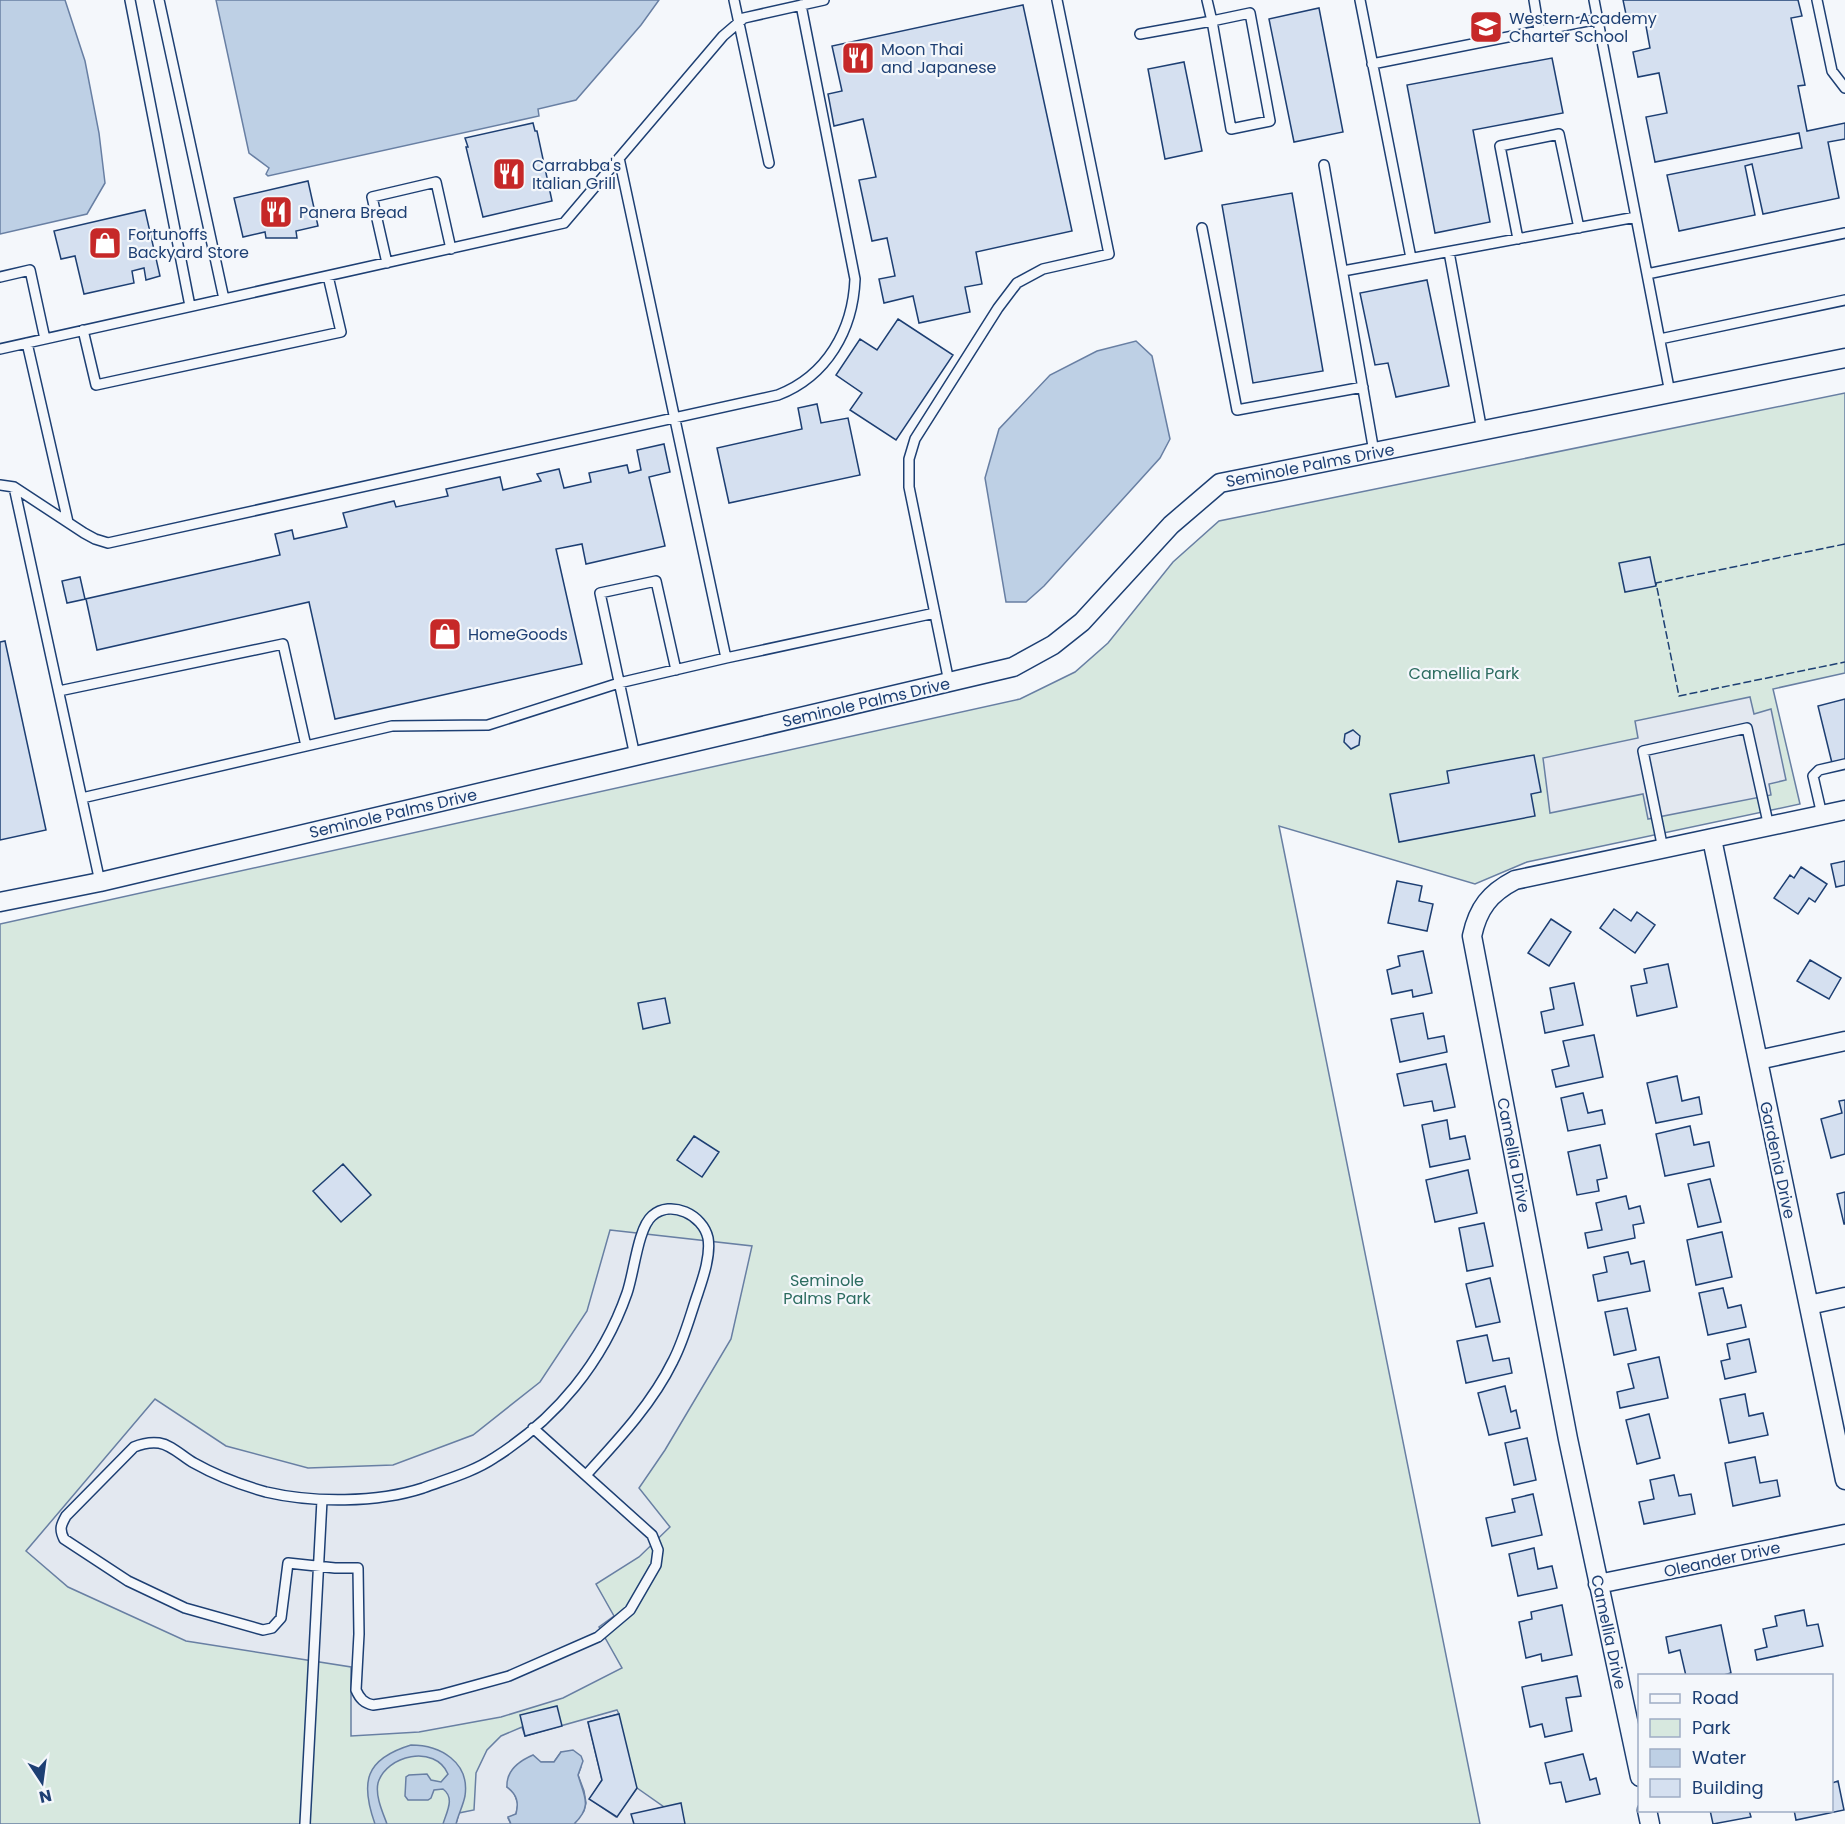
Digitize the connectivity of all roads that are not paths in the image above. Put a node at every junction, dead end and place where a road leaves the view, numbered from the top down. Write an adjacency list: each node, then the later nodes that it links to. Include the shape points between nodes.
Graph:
1 (130, 0): 37 (lane)
2 (159, 0): 35 (lane)
3 (734, 0): 13 (lane)
4 (824, 0): 11 (lane)
5 (1057, 0): 52 (lane, via 1109,254 1043,269 1017,283 915,439 909,459 909,487)
6 (1207, 0): 14 (lane)
7 (1360, 0): 17 (lane)
8 (1534, 0): 15 (lane)
9 (1594, 0): 12 (lane)
10 (1817, 0): 18 (lane, via 1832,71)
11 (801, 5): 13 (lane); 46 (lane, via 855,279 847,325 832,351 810,378 796,388)
12 (1598, 19): 15 (lane); 22 (lane)
13 (738, 21): 19 (lane); 20 (lane)
14 (1212, 21): 14 (lane, via 1231,129 1270,121 1250,13); 16 (lane)
15 (1539, 30): 17 (lane)
16 (1140, 34)
17 (1372, 64): 29 (lane)
18 (1845, 88)
19 (619, 158): 27 (lane, via 564,223); 46 (lane)
20 (769, 163)
21 (1324, 165): 31 (lane)
22 (1636, 217): 24 (lane); 32 (lane)
23 (1202, 228): 44 (lane, via 1237,410)
24 (1579, 228): 26 (lane); 26 (lane, via 1559,134 1500,146)
25 (1845, 233): 32 (lane)
26 (1518, 239): 28 (lane)
27 (451, 249): 30 (lane); 30 (lane, via 436,182 372,197)
28 (1449, 252): 29 (lane); 47 (lane)
29 (1411, 258): 31 (lane)
30 (387, 263): 33 (lane)
31 (1343, 271): 44 (lane)
32 (1647, 274): 40 (lane)
33 (328, 276): 35 (lane); 38 (lane, via 341,332 96,385)
34 (0, 277): 39 (lane, via 30,270)
35 (224, 299): 37 (lane)
36 (1845, 300): 40 (lane)
37 (190, 306): 38 (lane)
38 (83, 330): 39 (lane)
39 (45, 339): 41 (lane)
40 (1660, 339): 45 (lane)
41 (27, 343): 42 (lane); 51 (lane)
42 (0, 349)
43 (1845, 358): 45 (street, Seminole Palms Drive)
44 (1363, 387): 48 (lane)
45 (1670, 393): 47 (street, Seminole Palms Drive)
46 (674, 418): 51 (lane, via 108,543); 53 (lane)
47 (1482, 431): 48 (street, Seminole Palms Drive)
48 (1374, 452): 55 (street, Seminole Palms Drive, via 1220,483 1171,525 1083,622 1053,645 1013,667)
49 (0, 484): 50 (lane)
50 (14, 487): 51 (lane); 57 (lane)
51 (68, 522)
52 (935, 613): 53 (lane); 55 (lane)
53 (726, 658): 54 (lane)
54 (676, 670): 56 (lane); 56 (lane, via 656,581 600,593)
55 (949, 682): 59 (street, Seminole Palms Drive)
56 (619, 683): 58 (lane, via 488,725 392,726); 59 (lane)
57 (59, 691): 58 (lane, via 283,644); 61 (lane)
58 (306, 746): 61 (lane)
59 (635, 756): 67 (street, Seminole Palms Drive)
60 (1845, 764): 63 (lane, via 1818,771 1813,777)
61 (82, 798): 67 (lane)
62 (1845, 810): 63 (street, Camellia Drive)
63 (1822, 815): 64 (street, Camellia Drive)
64 (1769, 827): 65 (street, Camellia Drive); 66 (lane, via 1747,728 1642,751)
65 (1712, 839): 66 (street, Camellia Drive); 70 (street, Gardenia Drive)
66 (1664, 849): 79 (street, Camellia Drive, via 1515,880 1490,896 1481,908 1472,936)
67 (100, 882): 68 (street, Seminole Palms Drive)
68 (0, 902)
69 (1845, 1041): 70 (street)
70 (1758, 1060): 72 (street, Gardenia Drive)
71 (1845, 1297): 72 (street)
72 (1809, 1305): 75 (street, Gardenia Drive)
73 (534, 1428): 74 (lane); 74 (lane, via 558,1407 600,1354 627,1293 640,1237 649,1218 666,1209 688,1212 704,1227 708,1240 701,1285 686,1330 652,1395); 76 (lane, via 494,1458 429,1486 372,1498)
74 (586, 1475): 78 (lane, via 652,1535 658,1551 656,1565 630,1610 598,1637 508,1676 440,1695 367,1703 356,1690 358,1568)
75 (1845, 1480)
76 (322, 1500): 78 (lane); 78 (lane, via 267,1492 228,1480 159,1443 142,1444 125,1455 66,1516 60,1532 64,1539 128,1581 185,1608 263,1630 272,1628 280,1618 288,1563)
77 (1845, 1534): 79 (street, Oleander Drive)
78 (319, 1566): 81 (lane)
79 (1598, 1584): 80 (street, Camellia Drive)
80 (1638, 1768)
81 (305, 1824)

